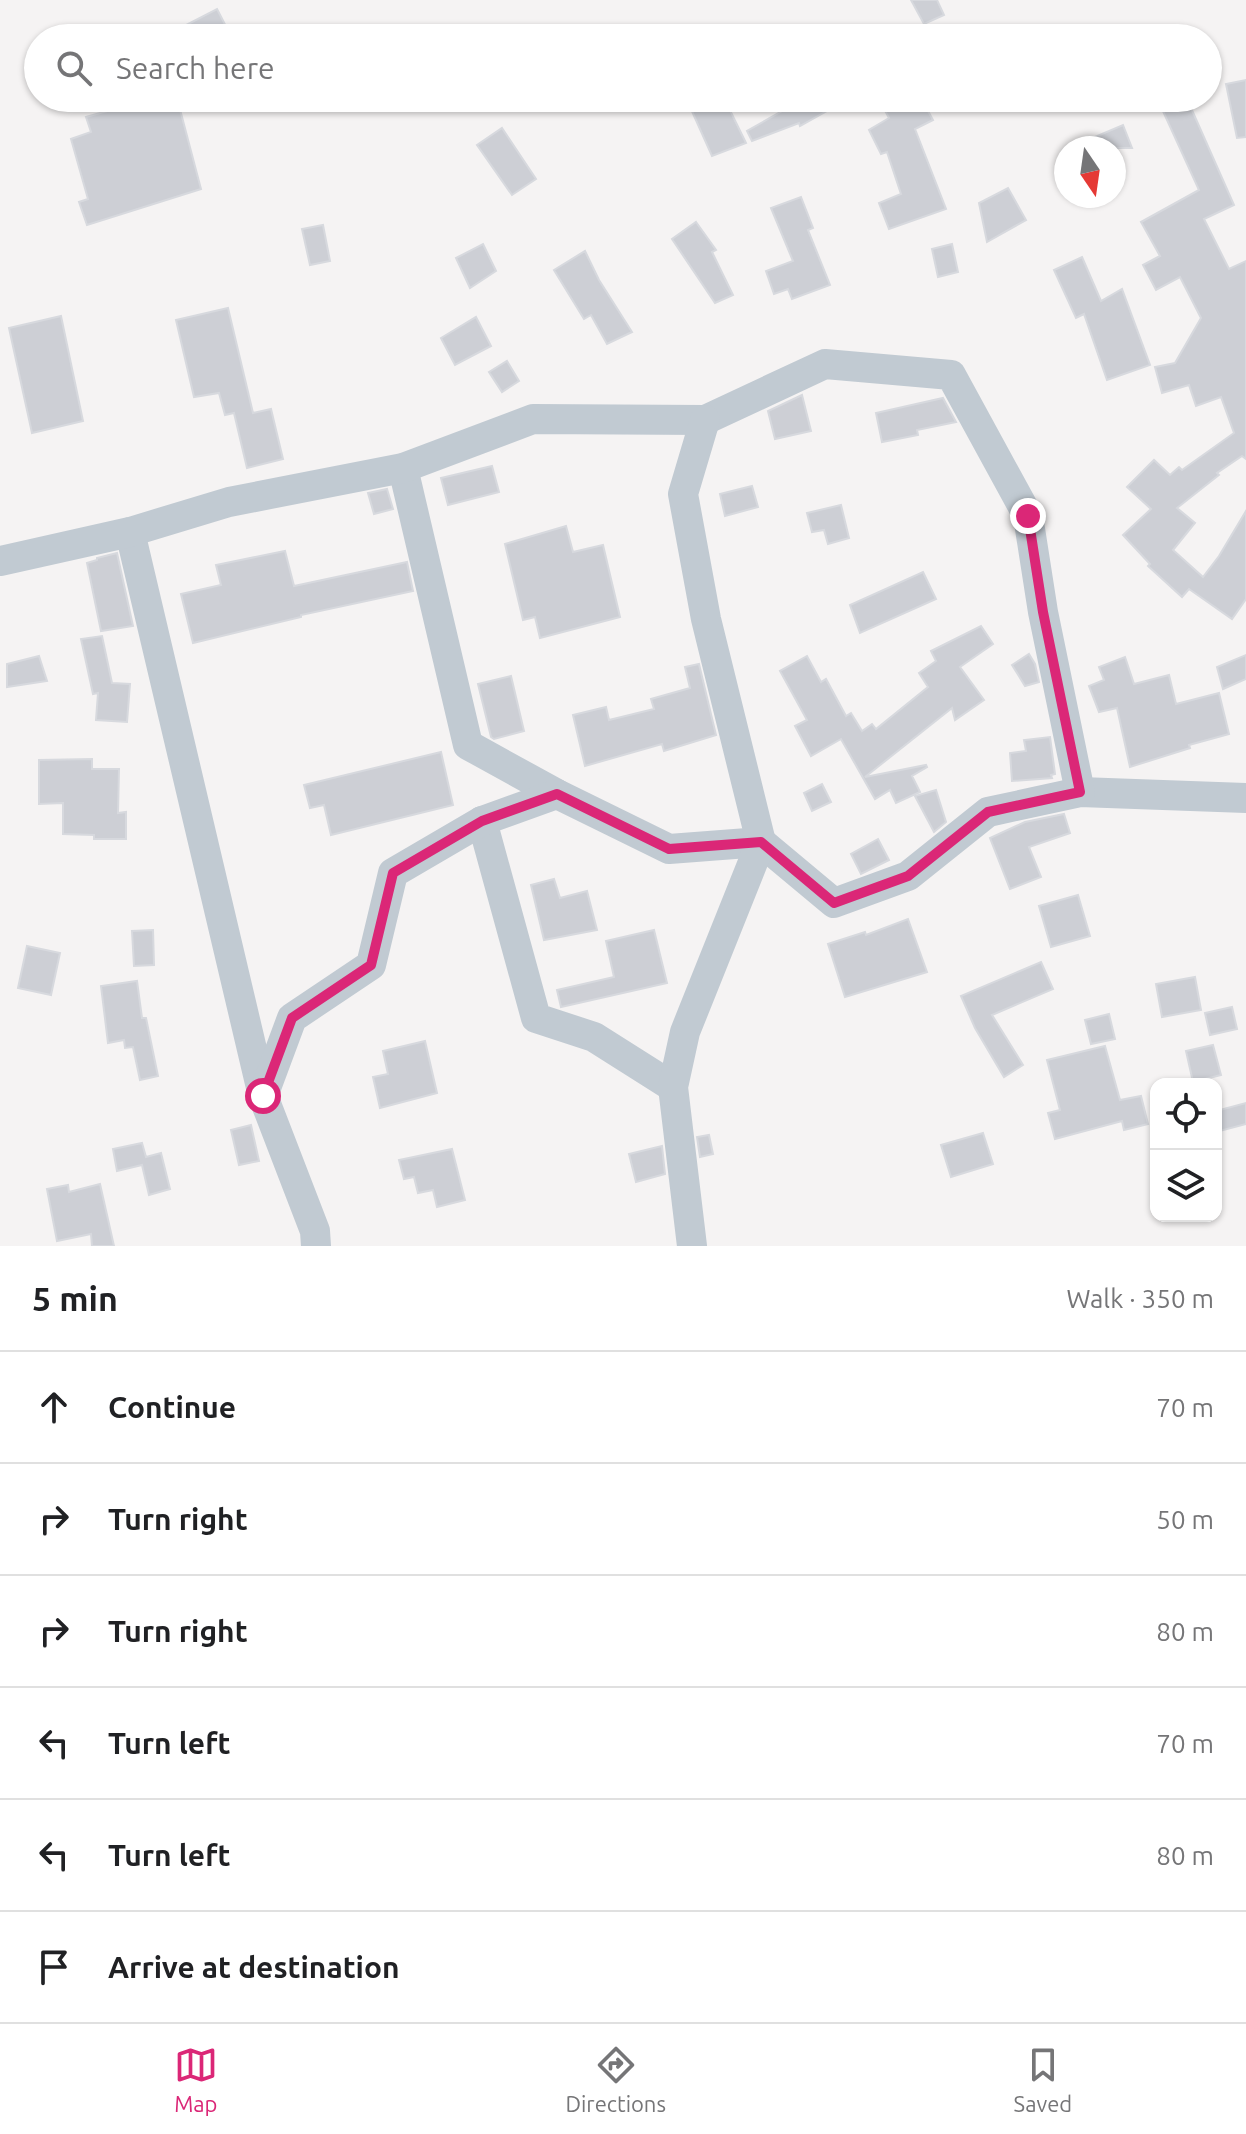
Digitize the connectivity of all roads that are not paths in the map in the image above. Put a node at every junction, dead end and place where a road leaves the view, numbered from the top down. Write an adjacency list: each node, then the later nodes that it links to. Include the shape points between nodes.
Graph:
1 (705, 420): 2 (street, via 533,419); 5 (street, via 825,364 951,375 1028,516); 9 (street, via 683,494 706,619)
2 (403, 468): 3 (street, via 229,502); 6 (street, via 468,745)
3 (130, 532): 4 (street); 11 (street)
4 (0, 561)
5 (1080, 792): 7 (street); 9 (street, via 988,812 908,876 834,903)
6 (557, 794): 8 (street); 9 (street, via 669,849)
7 (1246, 798)
8 (482, 821): 10 (street, via 536,1018 594,1037); 11 (street, via 393,873 371,965 292,1018)
9 (761, 842): 10 (street, via 685,1032)
10 (673, 1087): 13 (street)
11 (263, 1096): 12 (street, via 315,1231)
12 (316, 1246)
13 (692, 1246)

